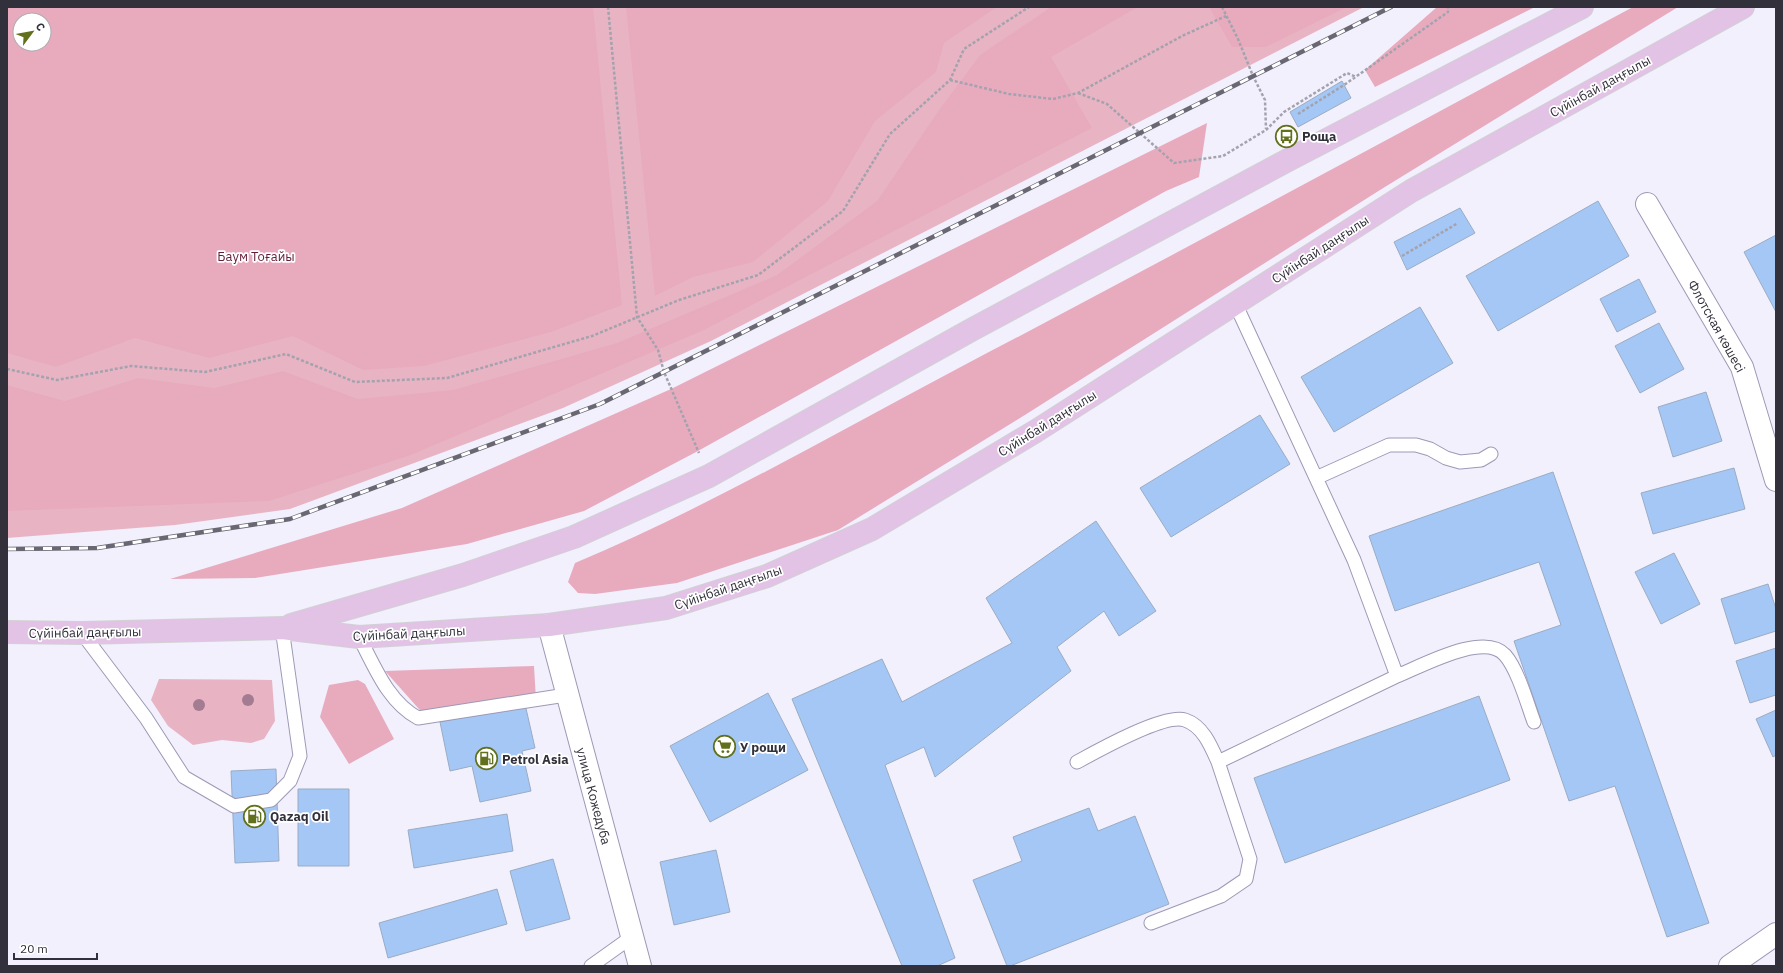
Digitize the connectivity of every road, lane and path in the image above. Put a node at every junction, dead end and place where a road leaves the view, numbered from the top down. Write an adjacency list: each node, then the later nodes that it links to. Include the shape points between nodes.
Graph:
1 (608, 7): 17 (path)
2 (1029, 7): 9 (path, via 964,49)
3 (1222, 7): 7 (path)
4 (1448, 7): 8 (path, via 1448,12)
5 (1582, 7): 20 (main road, Сүйінбай даңғылы, via 1290,158 973,329)
6 (1743, 7): 16 (main road, Сүйінбай даңғылы, via 1411,191)
7 (1226, 16): 10 (path, via 1182,36); 12 (path, via 1265,100)
8 (1356, 77): 11 (path); 12 (path, via 1347,73 1284,112)
9 (950, 80): 10 (path, via 1009,94 1053,99); 17 (path, via 890,134 843,211 837,216 758,275 678,300)
10 (1078, 93): 12 (path, via 1107,104 1174,163 1223,156)
11 (1298, 114)
12 (1266, 130)
13 (1647, 204): 22 (street, Флотская көшесі, via 1742,367)
14 (1458, 223): 15 (path)
15 (1402, 256)
16 (1235, 303): 21 (lane); 23 (main road, Сүйінбай даңғылы, via 1036,431 872,529 767,576 666,608)
17 (637, 318): 18 (path, via 592,336 447,378 355,382 286,354 205,372 131,366 57,380); 20 (path, via 658,350 664,372)
18 (7, 369)
19 (1491, 454): 21 (lane, via 1481,460 1460,462 1416,445 1389,445)
20 (709, 476): 24 (main road, Сүйінбай даңғылы, via 574,537 463,575)
21 (1316, 478): 28 (lane, via 1354,560)
22 (1776, 480)
23 (549, 625): 27 (main road, Сүйінбай даңғылы); 29 (street, улица Кожедуба)
24 (282, 628): 26 (main road, Сүйінбай даңғылы); 26 (lane, via 300,756 290,781 271,800 234,806 184,777 146,718); 27 (main road, Сүйінбай даңғылы)
25 (7, 632): 26 (main road, Сүйінбай даңғылы)
26 (82, 633)
27 (359, 637): 29 (lane, via 387,690 407,712 418,718)
28 (1397, 676): 30 (lane, via 1456,652 1476,647 1496,648 1512,665); 32 (lane)
29 (566, 695): 35 (street, улица Кожедуба)
30 (1534, 722)
31 (1077, 762): 32 (lane, via 1128,735 1164,721 1184,719 1208,739)
32 (1218, 762): 33 (lane, via 1250,859 1246,879 1221,896)
33 (1151, 923)
34 (1776, 934): 38 (street)
35 (633, 936): 36 (lane); 37 (street, улица Кожедуба)
36 (591, 966)
37 (640, 966)
38 (1730, 966)

